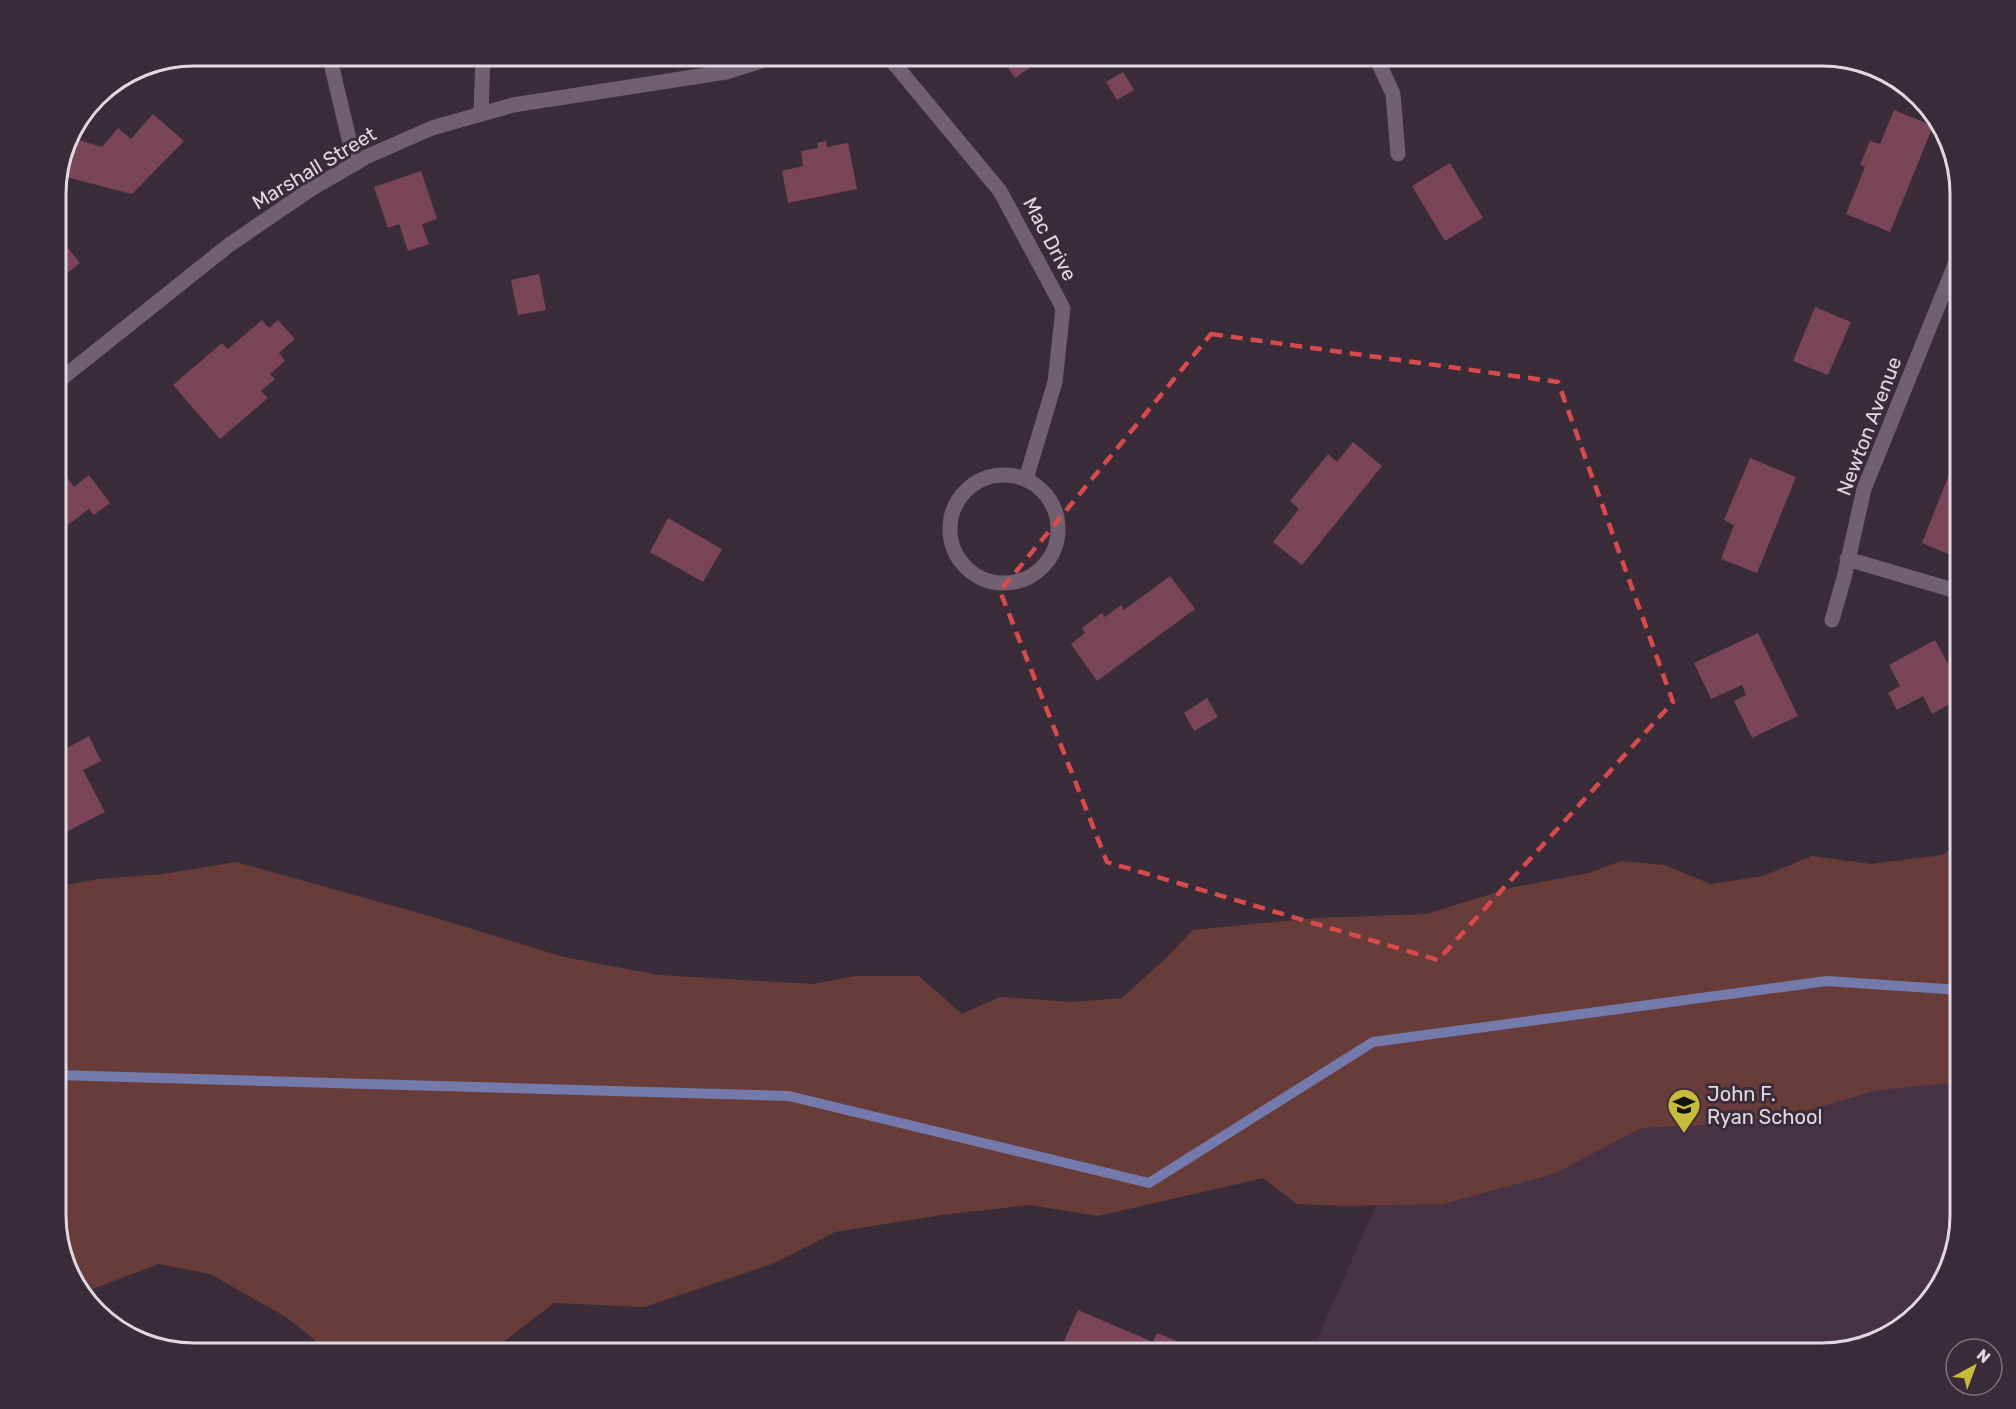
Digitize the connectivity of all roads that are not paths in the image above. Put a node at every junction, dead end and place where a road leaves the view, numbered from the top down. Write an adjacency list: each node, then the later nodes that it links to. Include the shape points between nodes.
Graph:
1 (331, 66): 8 (street)
2 (483, 66): 6 (street)
3 (746, 66): 6 (street, Marshall Street, via 513,105)
4 (895, 66): 11 (street, Mac Drive, via 1000,191 1063,308 1055,382)
5 (1380, 66): 7 (street, via 1393,94)
6 (481, 114): 8 (street, Marshall Street, via 432,128)
7 (1398, 154)
8 (355, 164): 10 (street, Marshall Street, via 229,245)
9 (1950, 277): 12 (street, Newton Avenue, via 1864,489)
10 (66, 375)
11 (1026, 479): 11 (street, via 1005,474 984,478 966,489 954,507 949,528 953,549 964,567 982,580 1003,584 1024,581 1042,569 1055,551 1059,531 1055,509 1044,491)
12 (1847, 559): 13 (street); 14 (street, Newton Avenue)
13 (1950, 589)
14 (1832, 620)

